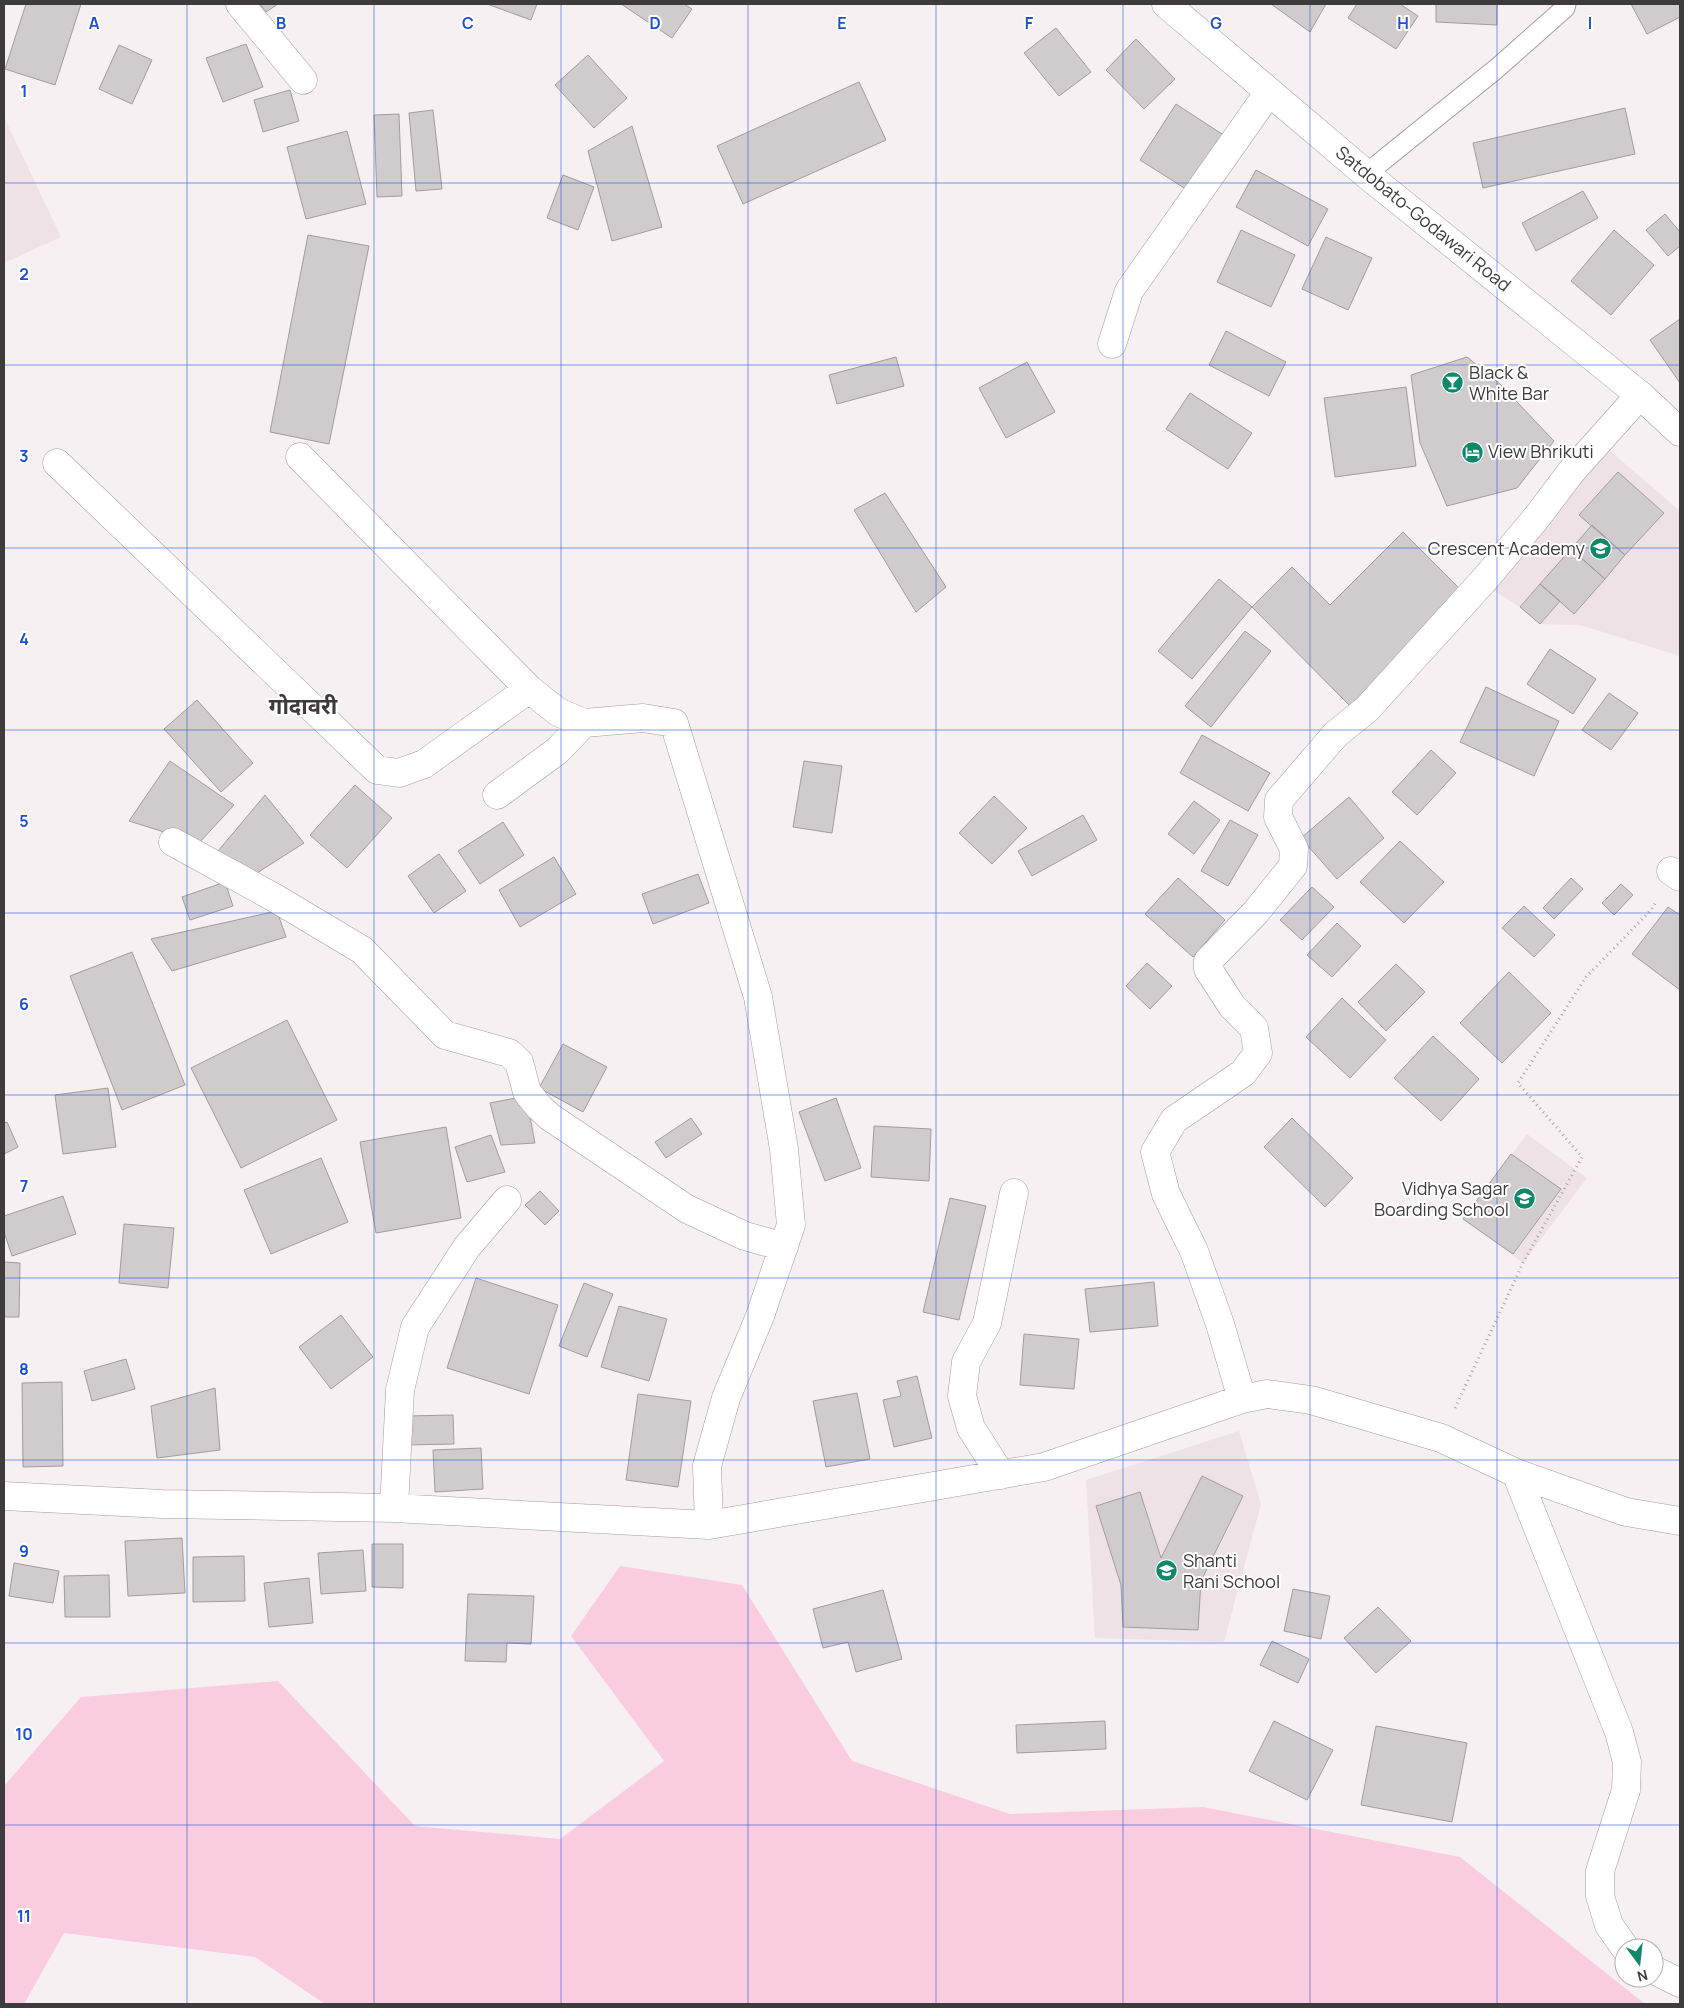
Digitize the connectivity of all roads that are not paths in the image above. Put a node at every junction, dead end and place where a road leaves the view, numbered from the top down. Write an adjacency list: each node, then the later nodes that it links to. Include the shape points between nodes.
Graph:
1 (240, 4): 4 (street)
2 (1166, 4): 5 (street, Satdobato-Godawari Road)
3 (1566, 4): 6 (lane, via 1496,69)
4 (303, 80)
5 (1270, 92): 6 (street, Satdobato-Godawari Road); 7 (street, via 1129,291)
6 (1366, 174): 8 (street, Satdobato-Godawari Road)
7 (1112, 344)
8 (1640, 395): 9 (street, Satdobato-Godawari Road); 19 (street, via 1484,579 1367,709 1336,734 1279,800 1278,817 1294,849 1293,866 1255,914 1208,961 1208,970 1232,1006 1254,1028 1258,1053 1243,1073 1174,1120 1155,1152 1166,1194 1194,1251 1220,1324)
9 (1680, 432)
10 (300, 457): 12 (street)
11 (57, 463): 12 (street, via 376,770 399,773 424,764)
12 (529, 689): 13 (street, via 558,712)
13 (584, 723): 14 (street, via 557,751); 18 (street, via 643,718 674,722 758,997 784,1149 791,1225)
14 (497, 795)
15 (173, 842): 18 (street, via 362,950 445,1035 509,1053 519,1062 527,1092 544,1112 687,1209 745,1236)
16 (1014, 1193): 21 (street, via 987,1323 966,1362 962,1396 971,1428)
17 (507, 1200): 23 (street, via 467,1247 415,1327 400,1390)
18 (784, 1247): 25 (street, via 726,1398 707,1466)
19 (1242, 1399): 20 (street, via 1267,1394 1311,1400 1441,1438); 21 (street, via 1044,1467)
20 (1516, 1473): 24 (street, via 1626,1512); 26 (street, via 1619,1732 1627,1762 1626,1790 1600,1871 1600,1896 1609,1925)
21 (1001, 1475): 25 (street)
22 (4, 1496): 23 (street, via 162,1504)
23 (394, 1508): 25 (street)
24 (1680, 1521)
25 (709, 1525)
26 (1618, 1938)
27 (1664, 1975): 28 (street)
28 (1680, 1983)

